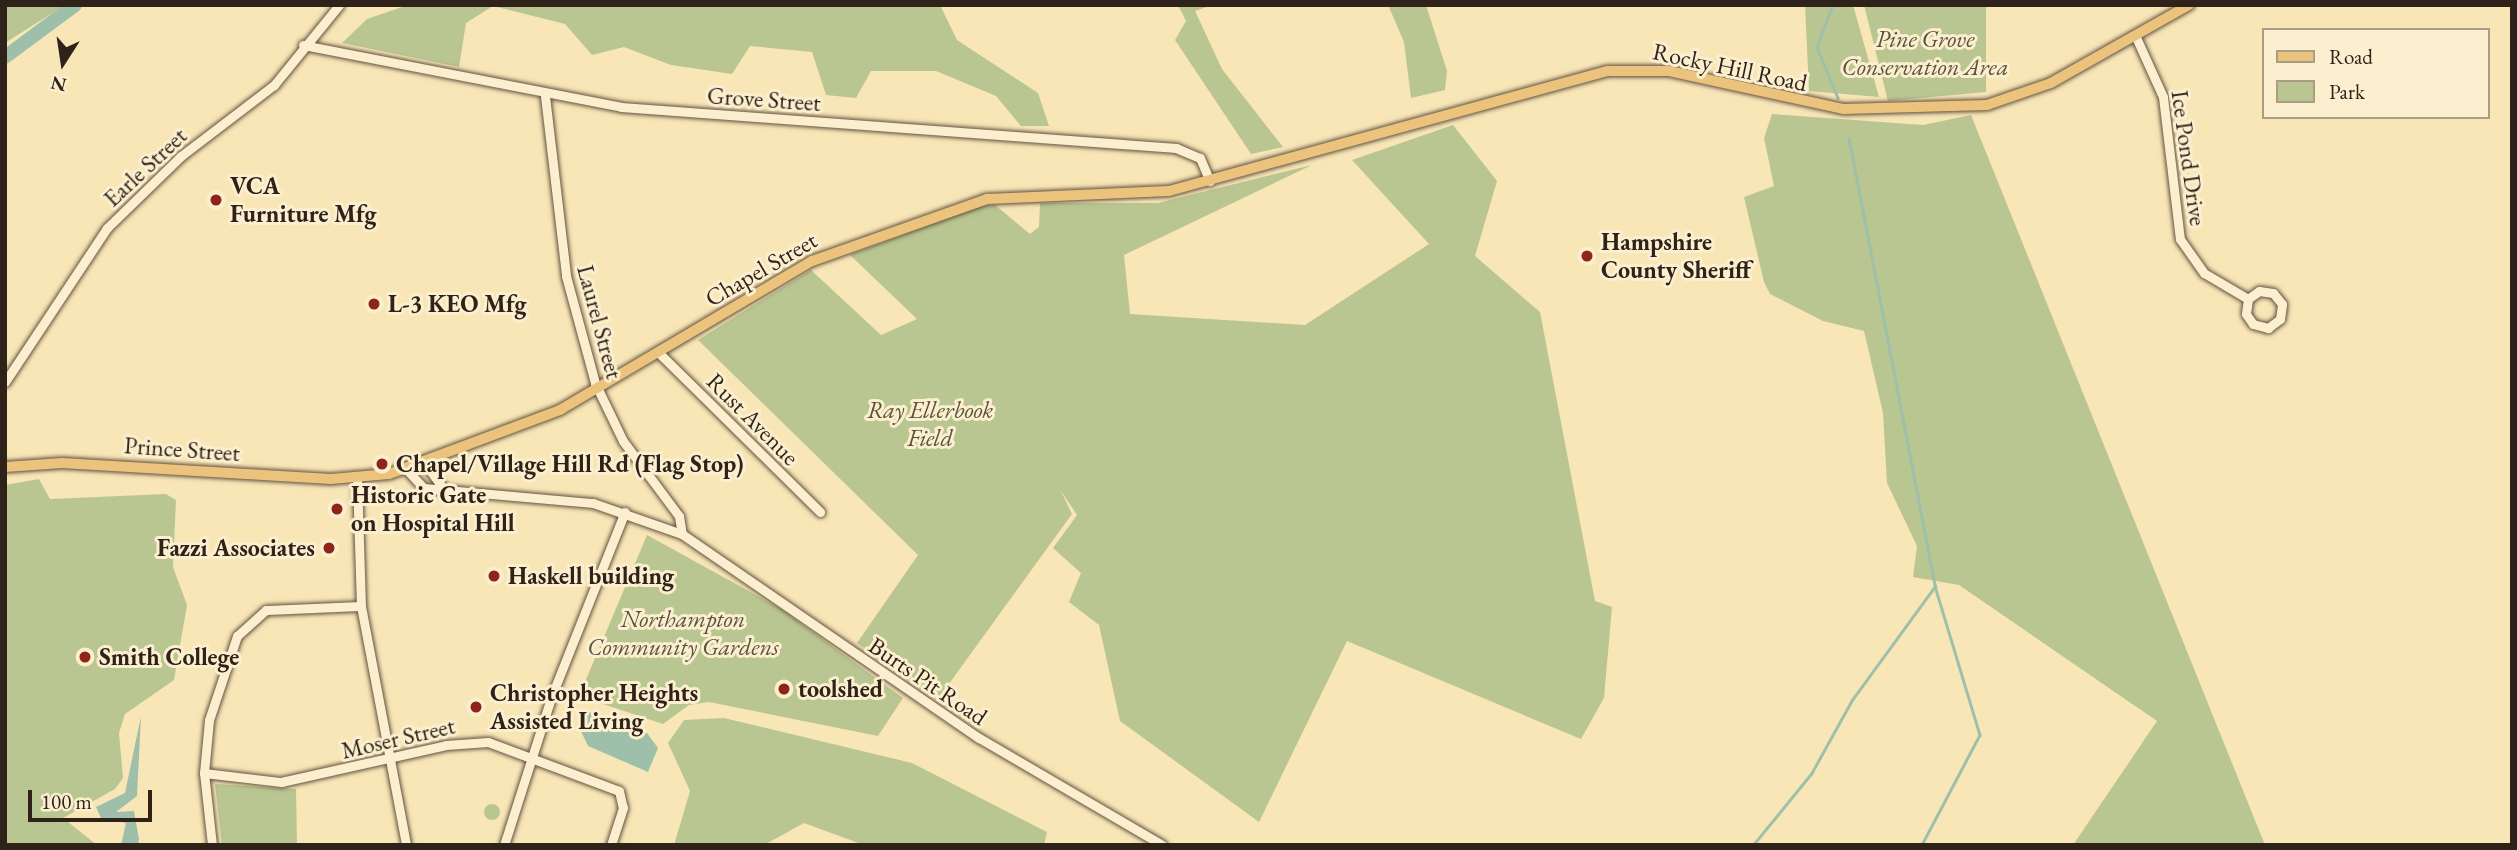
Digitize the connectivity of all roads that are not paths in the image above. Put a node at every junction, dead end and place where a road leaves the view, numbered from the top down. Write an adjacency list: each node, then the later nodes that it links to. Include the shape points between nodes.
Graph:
1 (339, 5): 4 (street, Earle Street)
2 (2189, 5): 3 (main road, Rocky Hill Road)
3 (2135, 36): 6 (main road, Rocky Hill Road, via 2025,95 1939,110 1821,107 1669,71 1608,71); 7 (street, Ice Pond Drive, via 2163,97 2180,239 2204,273)
4 (303, 45): 5 (street, Grove Street); 9 (street, Earle Street, via 274,85 181,156 107,229)
5 (545, 96): 6 (street, Grove Street, via 687,113 1176,148 1200,158); 10 (street, Laurel Street, via 566,276)
6 (1210, 181): 8 (main road, Chapel Street, via 1157,192 1025,193 974,202 812,261)
7 (2248, 299): 7 (street, via 2245,311 2253,324 2267,327 2280,319 2282,304 2273,293 2259,291)
8 (660, 354): 10 (main road, Chapel Street); 17 (street, Rust Avenue)
9 (5, 383)
10 (597, 391): 11 (main road, Chapel Street, via 530,424); 18 (street, Laurel Street, via 679,516)
11 (424, 462): 13 (main road, Chapel Street); 15 (street)
12 (5, 467): 14 (main road, Prince Street, via 62,463)
13 (406, 469): 14 (main road, Chapel Street); 15 (street, via 415,484)
14 (356, 479): 19 (street)
15 (443, 488): 16 (street)
16 (625, 512): 18 (street); 20 (street)
17 (820, 512)
18 (682, 534): 27 (street, Burts Pit Road, via 979,738)
19 (361, 606): 21 (street); 22 (street, via 285,607 247,622 217,688)
20 (534, 757): 21 (street, Moser Street, via 475,741); 25 (street); 26 (street, Moser Street, via 619,791 624,804)
21 (387, 761): 22 (street, Moser Street, via 281,782); 24 (street)
22 (204, 773): 23 (street)
23 (212, 845)
24 (406, 845)
25 (503, 845)
26 (611, 845)
27 (1162, 845)

